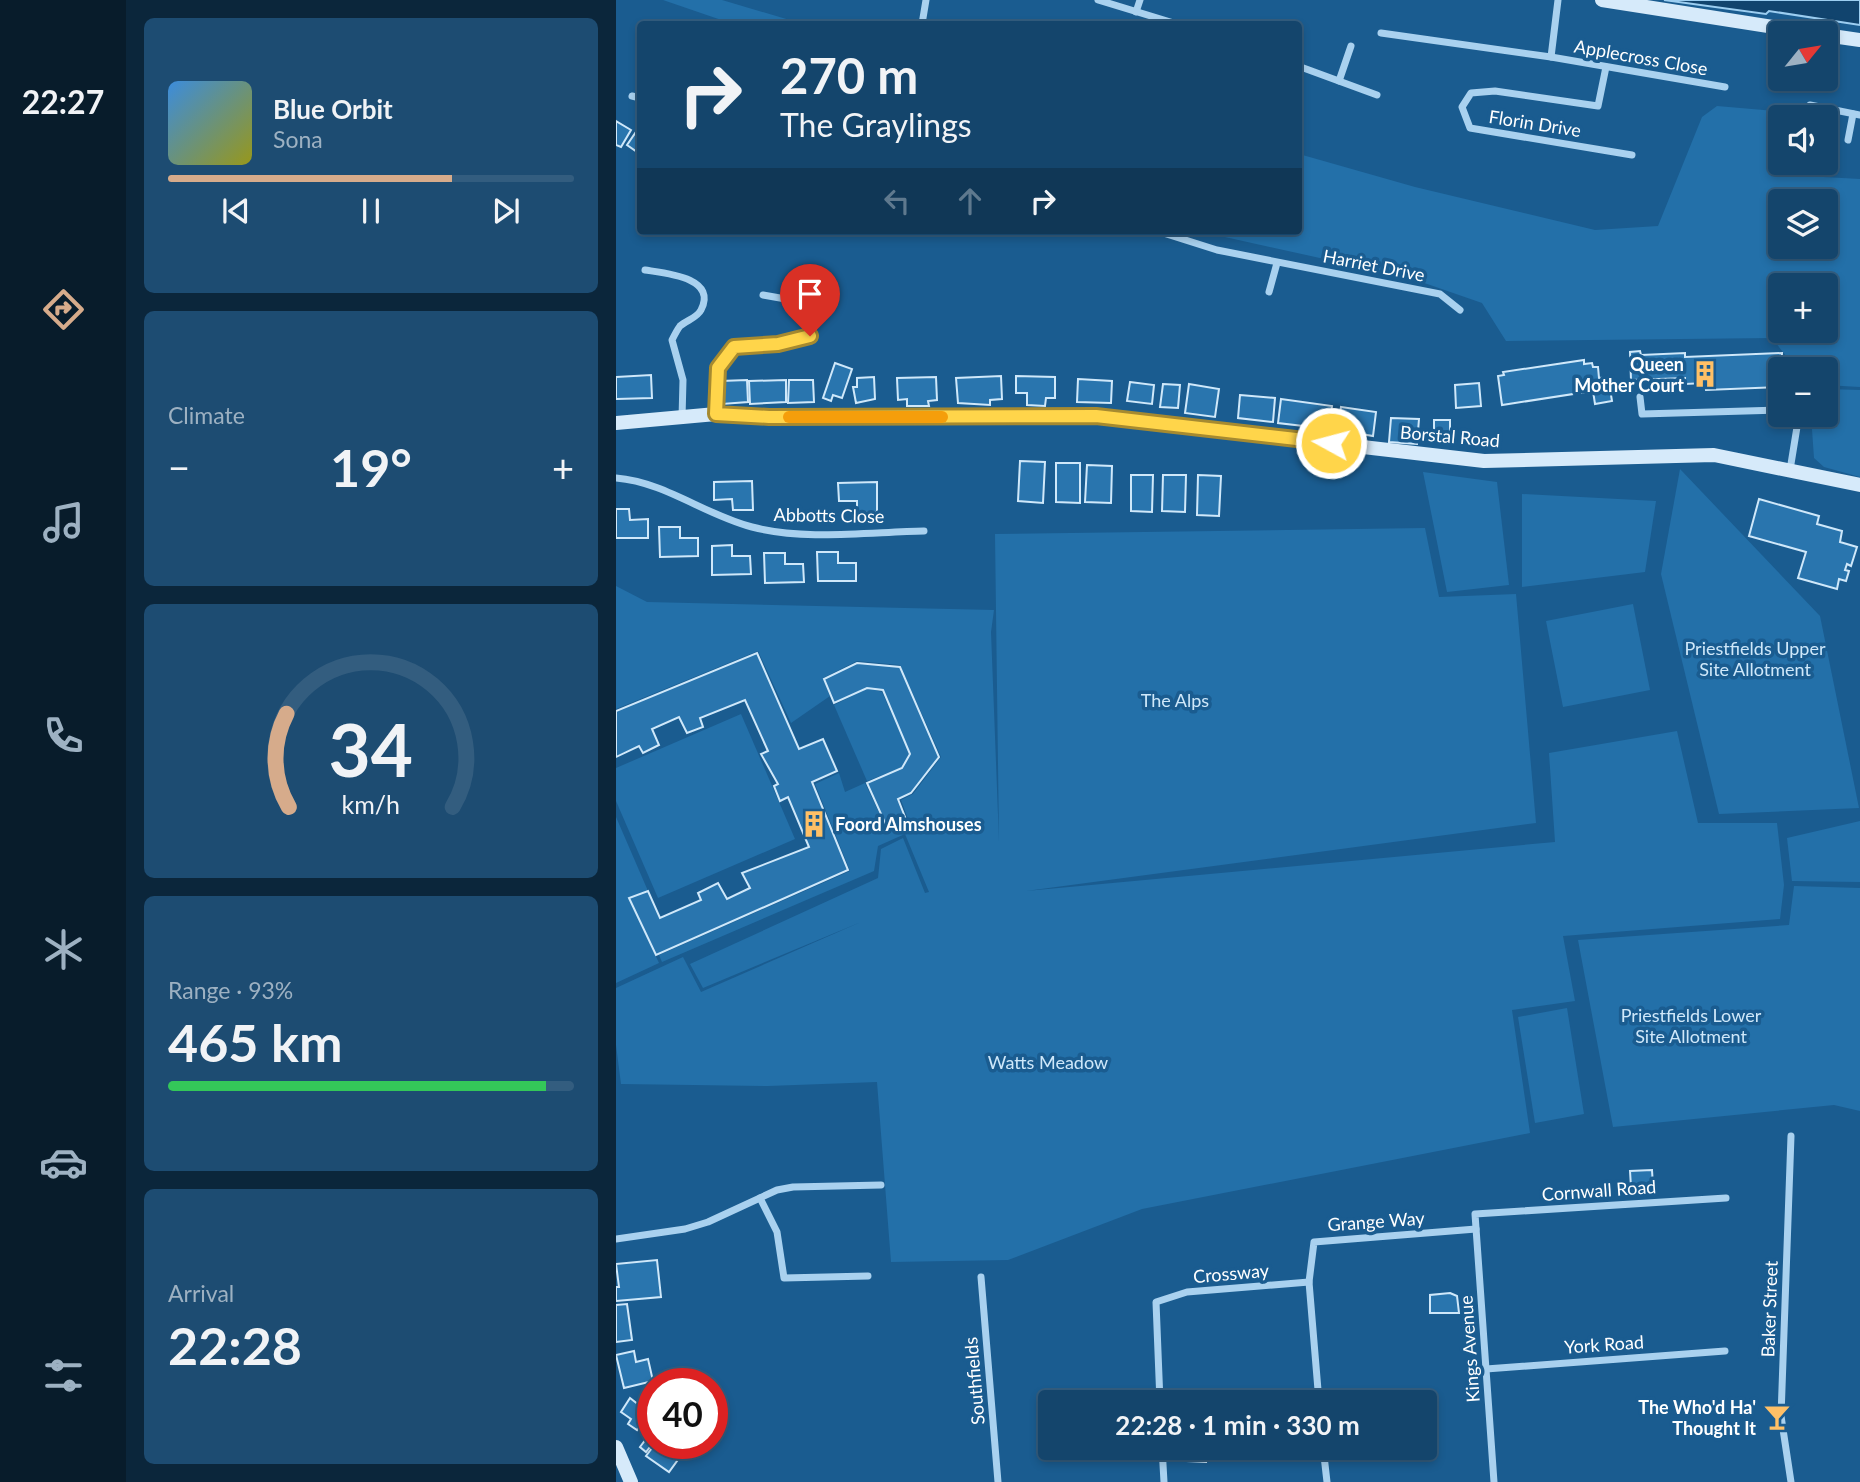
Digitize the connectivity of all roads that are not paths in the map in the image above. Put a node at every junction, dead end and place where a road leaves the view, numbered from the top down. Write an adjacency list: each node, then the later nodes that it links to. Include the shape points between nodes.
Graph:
1 (926, 0): 7 (street)
2 (1098, 0): 6 (street)
3 (1140, 0): 6 (street)
4 (1558, 0): 14 (street, Applecross Close)
5 (1602, 0): 9 (street)
6 (1136, 12): 8 (street)
7 (922, 21)
8 (1167, 21)
9 (1768, 26)
10 (1381, 33): 14 (street, Applecross Close)
11 (1838, 37): 12 (street)
12 (1860, 40)
13 (1352, 46): 17 (street)
14 (1551, 57): 16 (street, Applecross Close)
15 (1302, 67): 17 (street)
16 (1606, 67): 18 (street, Applecross Close); 23 (street, Florin Drive, via 1598,106 1495,91 1471,93 1461,107 1470,128)
17 (1339, 81): 19 (street)
18 (1725, 87)
19 (1377, 94)
20 (1838, 111): 21 (street)
21 (1857, 115): 22 (street)
22 (1847, 140)
23 (1632, 155)
24 (1170, 235): 25 (street, Harriet Drive)
25 (1278, 263): 27 (street); 29 (street, Harriet Drive, via 1440,294)
26 (645, 270): 33 (street, via 687,277 699,286 704,299 701,311 680,327 672,340 683,380)
27 (1269, 292)
28 (763, 296): 32 (street, via 797,301 819,318 810,336 734,347 718,368)
29 (1460, 310)
30 (1640, 397): 31 (street, via 1642,414)
31 (1768, 410)
32 (716, 414): 33 (street, Borstal Road); 36 (street, Borstal Road, via 1096,416 1484,461 1714,455)
33 (682, 418): 34 (street, Borstal Road)
34 (616, 423)
35 (1797, 427): 36 (street)
36 (1790, 470): 38 (street, Borstal Road)
37 (616, 478): 39 (street, Abbotts Close, via 651,485 762,529)
38 (1860, 485)
39 (924, 531)
40 (1791, 1136): 62 (street, Baker Street, via 1781,1416)
41 (881, 1185): 42 (street, via 812,1185 777,1190)
42 (760, 1198): 46 (street, via 685,1229); 47 (street, via 778,1232 785,1278)
43 (1726, 1198): 44 (street, Cornwall Road)
44 (1475, 1214): 45 (street, Kings Avenue)
45 (1476, 1229): 49 (street, Grange Way, via 1314,1242); 51 (street, Kings Avenue)
46 (616, 1239)
47 (868, 1276)
48 (981, 1277): 58 (street, Southfields)
49 (1309, 1282): 52 (street, Crossway, via 1187,1292 1156,1302); 53 (street, Grange Way)
50 (1725, 1351): 51 (street, York Road)
51 (1486, 1369): 61 (street, Kings Avenue)
52 (1160, 1390)
53 (1319, 1390)
54 (616, 1447): 57 (street)
55 (1163, 1460): 59 (street)
56 (1324, 1460): 60 (street)
57 (631, 1482)
58 (998, 1482)
59 (1164, 1482)
60 (1327, 1482)
61 (1494, 1482)
62 (1791, 1482)

